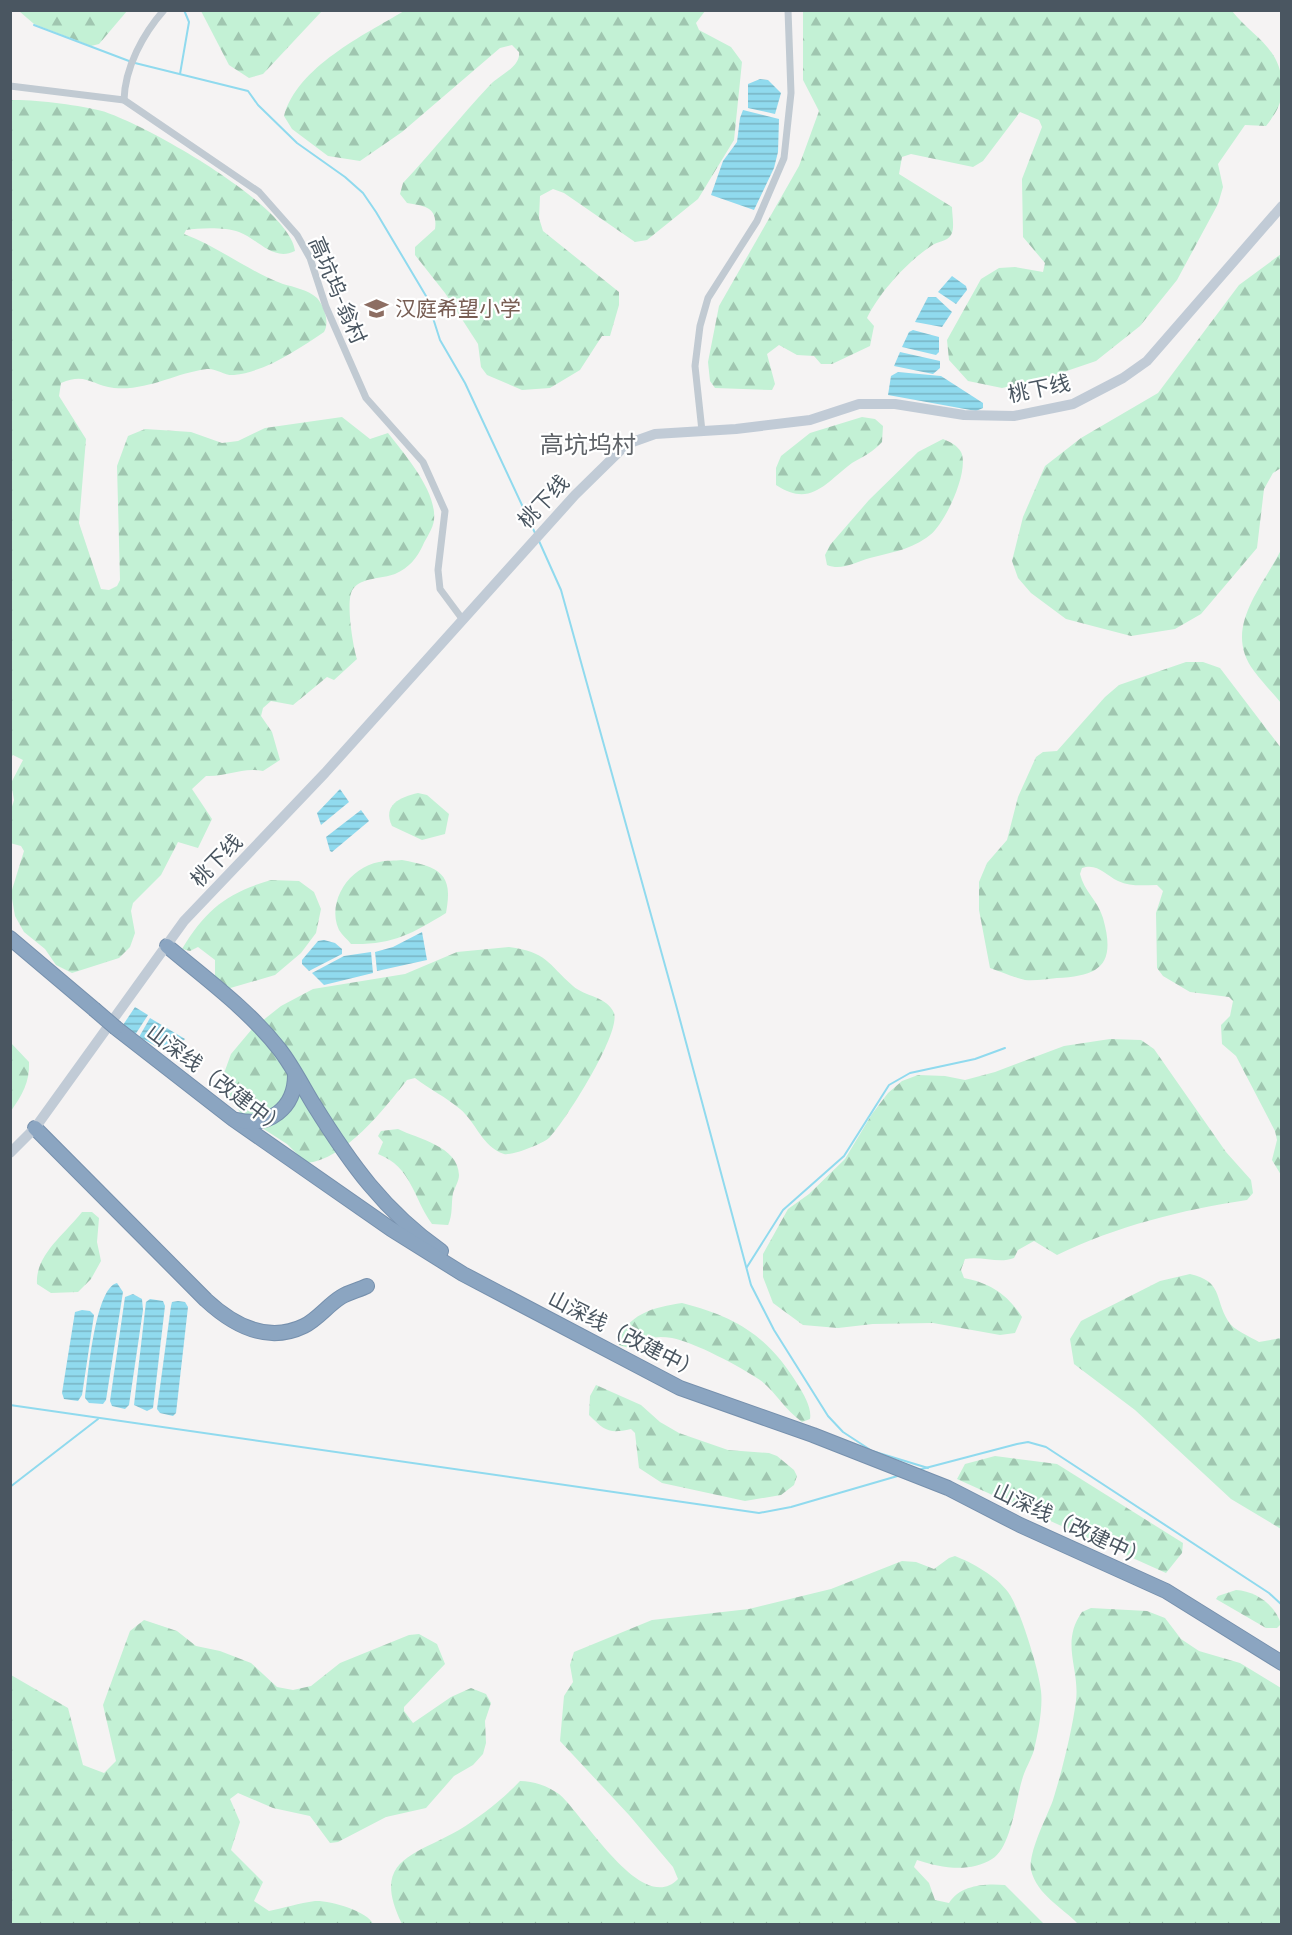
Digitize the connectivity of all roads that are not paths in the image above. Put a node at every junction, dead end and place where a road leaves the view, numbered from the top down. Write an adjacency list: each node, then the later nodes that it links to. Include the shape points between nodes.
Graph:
1 (164, 10): 4 (street, via 142,38)
2 (788, 10): 6 (street, via 790,93 784,158 757,221 708,298 695,366)
3 (10, 87): 4 (street, 高坑坞-翁村)
4 (124, 100): 7 (street, 高坑坞-翁村, via 259,192 297,235 310,258 326,307 366,398 423,462 445,511 438,570 440,589)
5 (1281, 206): 6 (main road, 桃下线, via 1147,361 1073,404 1014,416 964,415 896,404 870,404 810,420)
6 (702, 431): 7 (main road, 桃下线, via 655,434 627,444)
7 (463, 620): 9 (main road, 桃下线, via 184,921)
8 (10, 938): 11 (highway, 山深线（改建中）, bridge, via 142,1051)
9 (167, 945): 10 (highway, via 267,1034); 12 (main road, 桃下线)
10 (295, 1075): 11 (highway, via 290,1101 268,1120 252,1124); 15 (highway, via 353,1166 387,1208 436,1248)
11 (233, 1119): 15 (highway, 山深线（改建中）, via 391,1229)
12 (35, 1128): 13 (main road, 桃下线); 14 (highway, via 206,1300 246,1328 264,1333 305,1326 341,1297)
13 (10, 1153)
14 (367, 1286)
15 (522, 1306): 16 (highway, 山深线（改建中）, via 680,1388 948,1488 1020,1526 1166,1591)
16 (1281, 1663)

